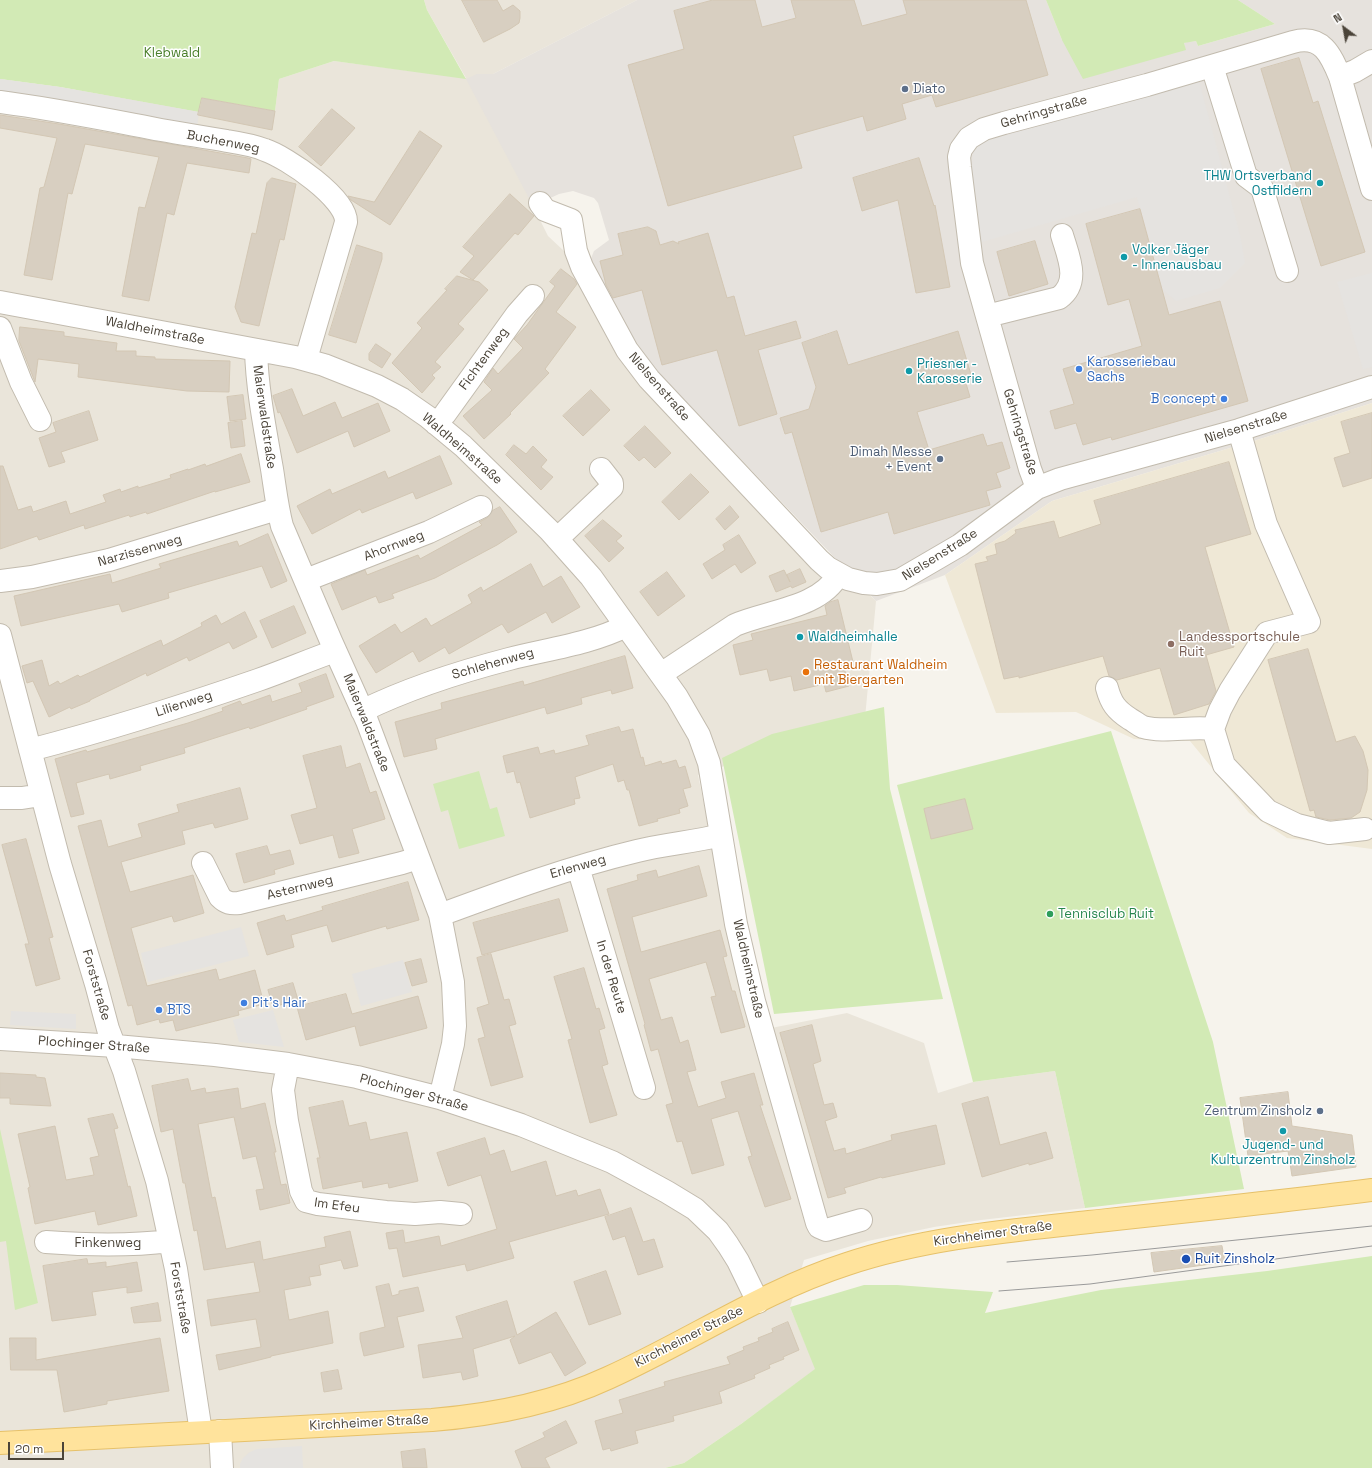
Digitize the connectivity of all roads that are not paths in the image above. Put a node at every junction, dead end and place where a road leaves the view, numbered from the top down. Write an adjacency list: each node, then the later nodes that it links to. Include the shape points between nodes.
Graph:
1 (1372, 61): 3 (street)
2 (1212, 66): 3 (street, Gehringstraße, via 1306,40 1318,43 1326,49); 8 (street, via 1246,176 1262,188); 11 (street, Gehringstraße, via 1004,123 984,129 969,138 960,153 960,174 969,248)
3 (1340, 77): 5 (street, Gehringstraße)
4 (0, 102): 14 (street, Buchenweg, via 252,146 280,156 312,178 344,212 346,222)
5 (1372, 189)
6 (540, 203): 24 (street, Nielsenstraße, via 545,210 571,220 576,251 582,267 621,341 649,379 819,560)
7 (1062, 235): 11 (street, via 1072,272 1066,294)
8 (1287, 271)
9 (533, 296): 17 (street, Fichtenweg)
10 (0, 302): 13 (street, Waldheimstraße)
11 (987, 316): 20 (street, Gehringstraße)
12 (0, 328): 16 (street, via 21,382)
13 (256, 350): 14 (street, Waldheimstraße); 22 (street, Maierwaldstraße, via 257,376)
14 (306, 359): 17 (street, Waldheimstraße, via 377,386 402,399)
15 (1372, 387): 18 (street, Nielsenstraße)
16 (40, 420)
17 (436, 424): 23 (street, Waldheimstraße, via 485,466)
18 (1239, 430): 20 (street, Nielsenstraße, via 1060,479); 33 (street, via 1266,524 1309,622 1267,633 1220,710)
19 (601, 469): 23 (street, via 612,482 612,487)
20 (1037, 488): 24 (street, Nielsenstraße, via 960,545 900,580 877,584 864,583)
21 (481, 507): 25 (street, Ahornweg, via 429,532)
22 (277, 509): 25 (street, Maierwaldstraße); 26 (street, Narzissenweg, via 109,560)
23 (557, 539): 27 (street, Waldheimstraße, via 591,577)
24 (838, 575): 30 (street, via 834,584 815,597 735,625)
25 (306, 580): 29 (street, Maierwaldstraße)
26 (0, 582)
27 (626, 626): 30 (street, Waldheimstraße); 32 (street, Schlehenweg, via 585,640 508,659 432,682)
28 (0, 635): 34 (street, Forststraße)
29 (335, 651): 32 (street, Maierwaldstraße); 34 (street, Lilienweg, via 187,704)
30 (662, 674): 38 (street, Waldheimstraße, via 678,697 705,749)
31 (1107, 688): 33 (street, via 1119,712 1142,726 1156,729)
32 (362, 711): 39 (street, Maierwaldstraße)
33 (1213, 729): 37 (street, via 1224,765 1268,811 1296,825 1329,833)
34 (30, 750): 35 (street, Forststraße)
35 (42, 795): 36 (street); 44 (street, Forststraße, via 108,1029)
36 (0, 798)
37 (1365, 829)
38 (721, 835): 41 (street, Erlenweg, via 637,851); 50 (street, Waldheimstraße, via 736,924 754,1001 817,1223 826,1230)
39 (418, 858): 40 (street, Asternweg, via 231,904 220,897); 42 (street, Maierwaldstraße)
40 (203, 863)
41 (578, 867): 42 (street, Erlenweg); 46 (street, In der Reute)
42 (440, 915): 47 (street, Maierwaldstraße, via 455,1009 453,1044)
43 (0, 1040): 44 (street, Plochinger Straße)
44 (116, 1046): 45 (street, Plochinger Straße, via 215,1054); 51 (street, Forststraße, via 157,1181)
45 (288, 1064): 47 (street, Plochinger Straße, via 357,1077); 49 (street, Im Efeu, via 283,1090 287,1121 301,1191 306,1201 386,1212)
46 (644, 1088)
47 (440, 1098): 53 (street, Plochinger Straße, via 521,1125 612,1162 681,1200 718,1232 738,1261)
48 (1372, 1190): 53 (main road, Kirchheimer Straße, via 981,1234 928,1243 834,1268)
49 (461, 1214)
50 (861, 1220)
51 (170, 1240): 52 (street, Finkenweg, via 154,1243); 54 (street, Forststraße, via 183,1314)
52 (46, 1242)
53 (758, 1302): 54 (main road, Kirchheimer Straße, via 608,1379 528,1406 479,1416 454,1418)
54 (211, 1431): 55 (main road, Kirchheimer Straße); 56 (street, Forststraße)
55 (0, 1443)
56 (222, 1468)

